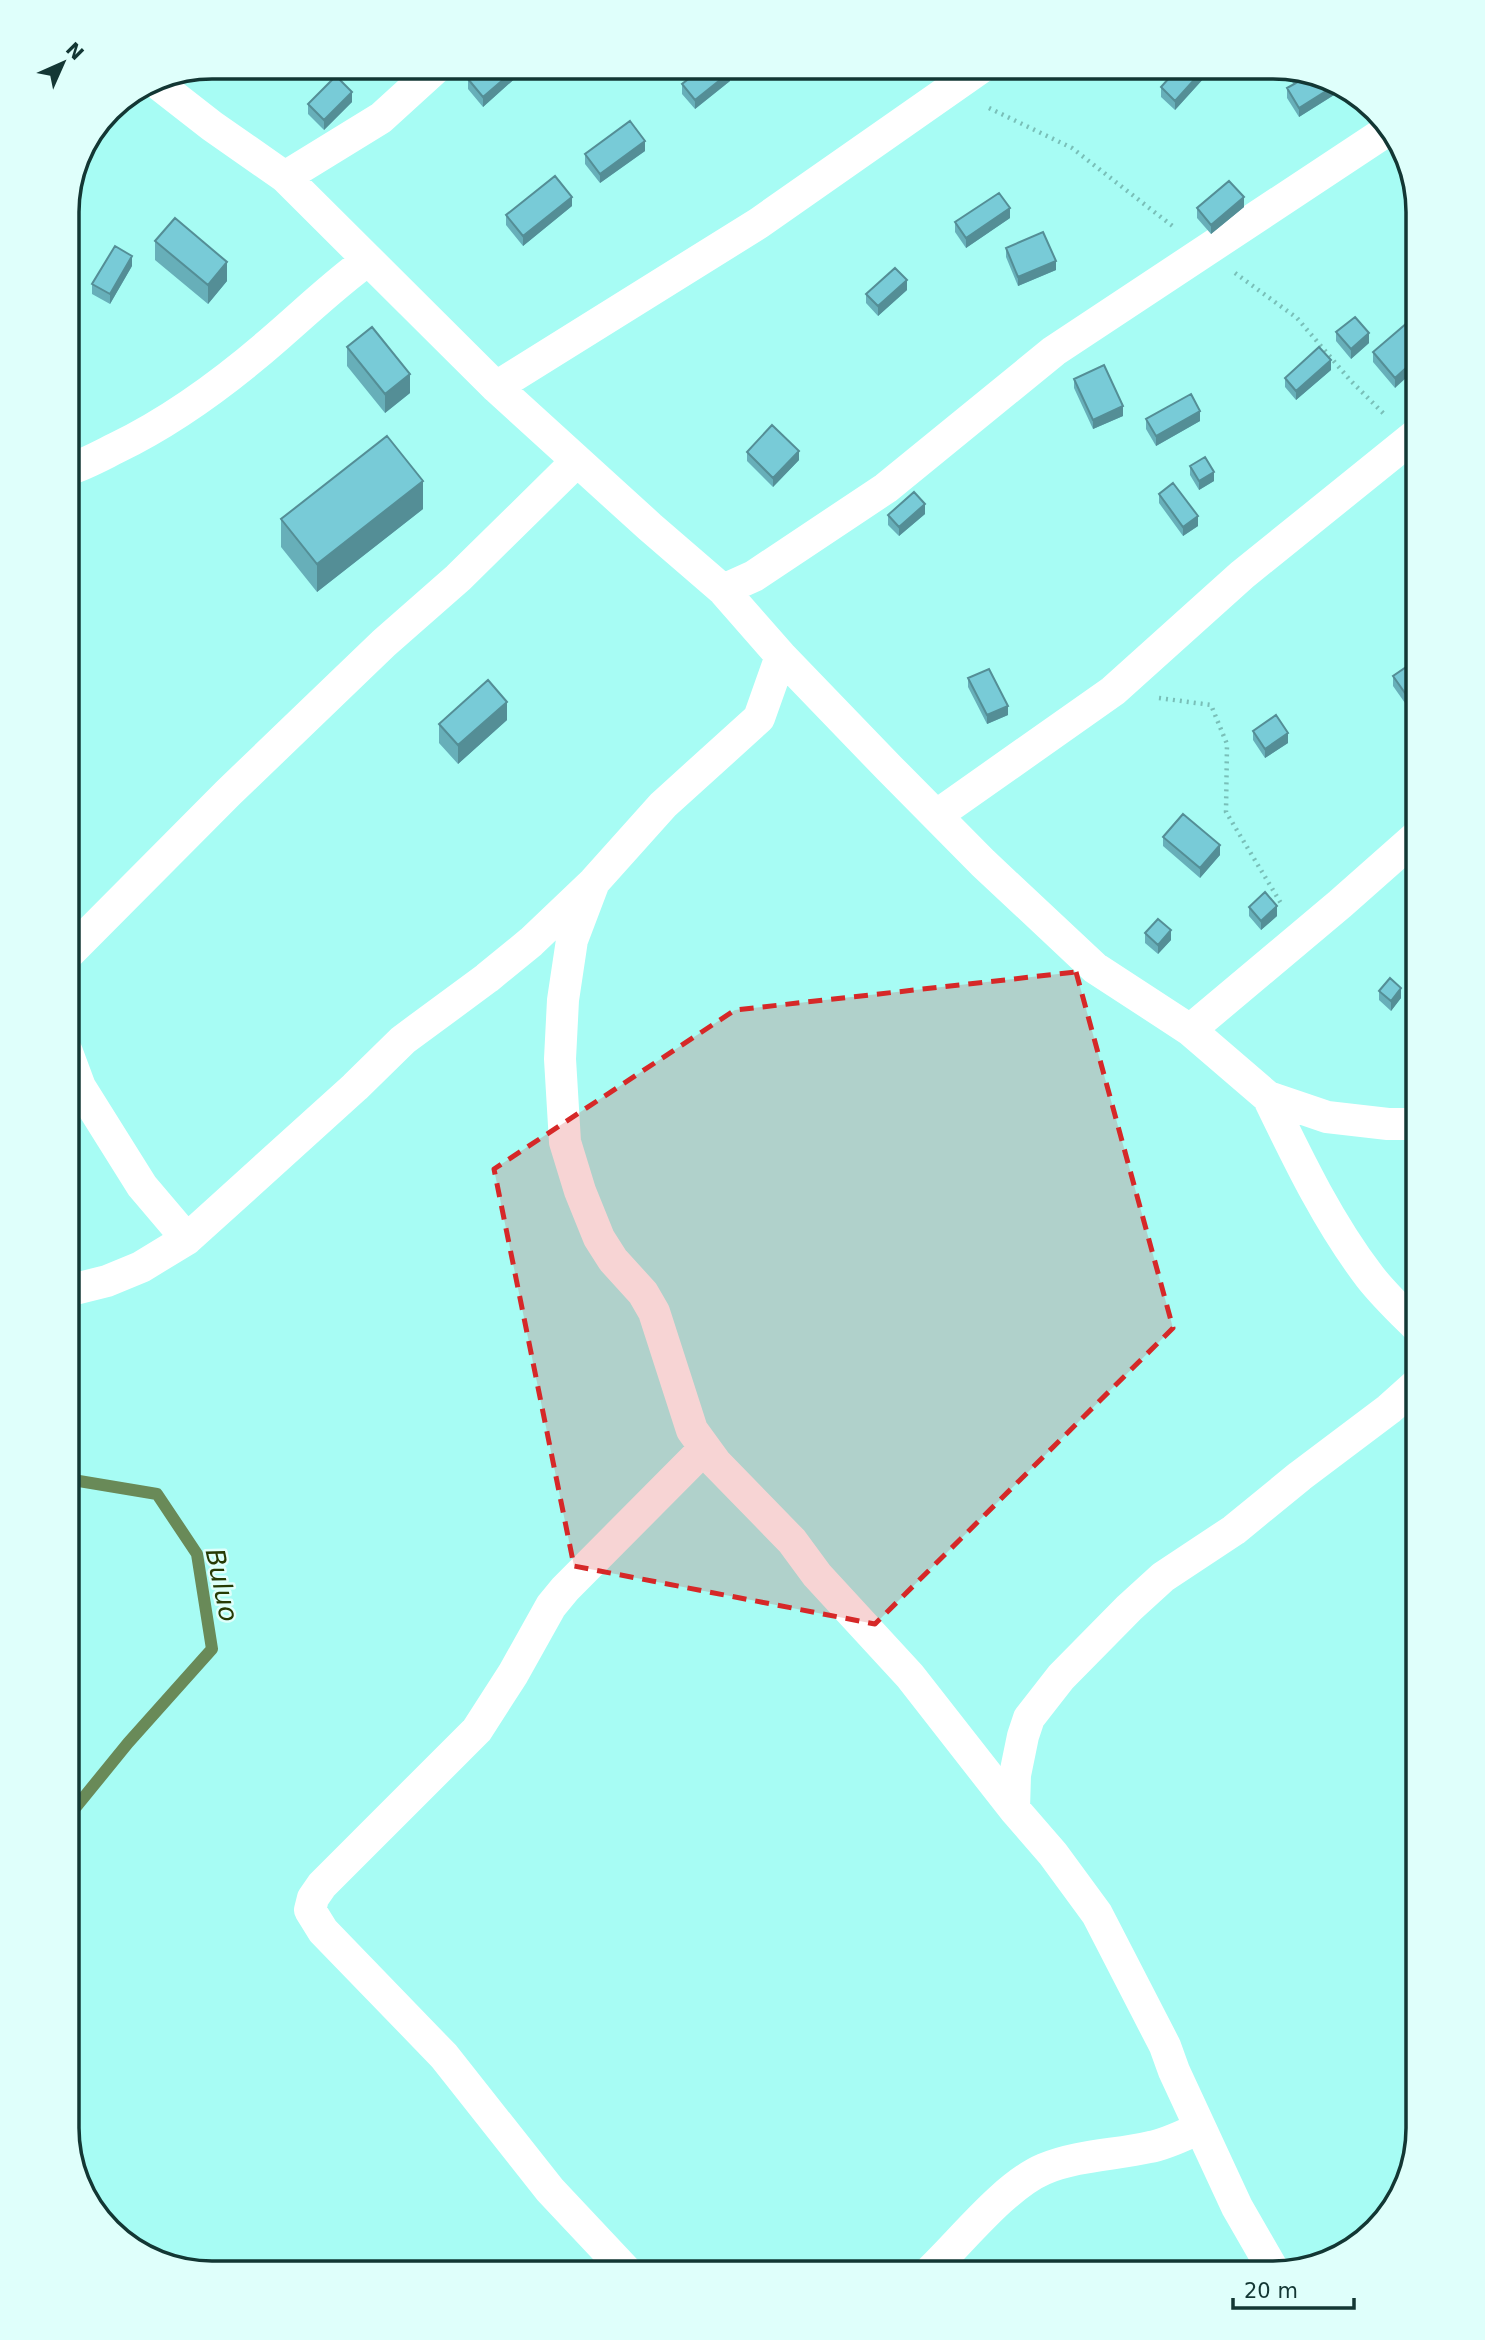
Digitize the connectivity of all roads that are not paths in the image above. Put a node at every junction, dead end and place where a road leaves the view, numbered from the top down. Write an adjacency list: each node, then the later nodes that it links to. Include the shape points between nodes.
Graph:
1 (423, 79): 5 (street, via 381,118)
2 (965, 79): 7 (street, via 759,223)
3 (163, 88): 5 (street)
4 (1381, 134): 11 (street, via 1054,351 886,488 754,576)
5 (285, 177): 6 (street)
6 (368, 260): 7 (street); 10 (street, via 183,410)
7 (496, 387): 9 (street)
8 (1406, 443): 13 (street, via 1242,575 1113,691)
9 (577, 461): 11 (street); 16 (street, via 228,793)
10 (79, 466)
11 (723, 590): 12 (street)
12 (781, 656): 13 (street); 15 (street, via 759,718 663,805)
13 (937, 816): 17 (street, via 1095,968)
14 (1406, 846): 17 (street)
15 (594, 882): 21 (street, via 531,942 402,1040); 25 (street, via 572,940 563,1000 560,1059 565,1142 599,1238 654,1312 684,1409)
16 (79, 943)
17 (1190, 1030): 19 (street)
18 (79, 1084): 21 (street, via 136,1176)
19 (1268, 1097): 20 (street, via 1327,1117); 23 (street, via 1345,1241)
20 (1406, 1124)
21 (187, 1238): 22 (street, via 141,1267)
22 (79, 1288)
23 (1406, 1314)
24 (1406, 1395): 26 (street, via 1234,1530 1163,1577 1061,1677 1030,1718 1023,1736)
25 (704, 1449): 26 (street, via 910,1676); 28 (street, via 565,1589 477,1730 322,1885 310,1910 323,1931 444,2056 550,2190)
26 (1014, 1809): 27 (street, via 1097,1914 1165,2046)
27 (1200, 2128): 29 (street, via 1153,2147 1096,2155 1045,2169 1003,2199); 30 (street)
28 (617, 2261)
29 (940, 2261)
30 (1268, 2261)

